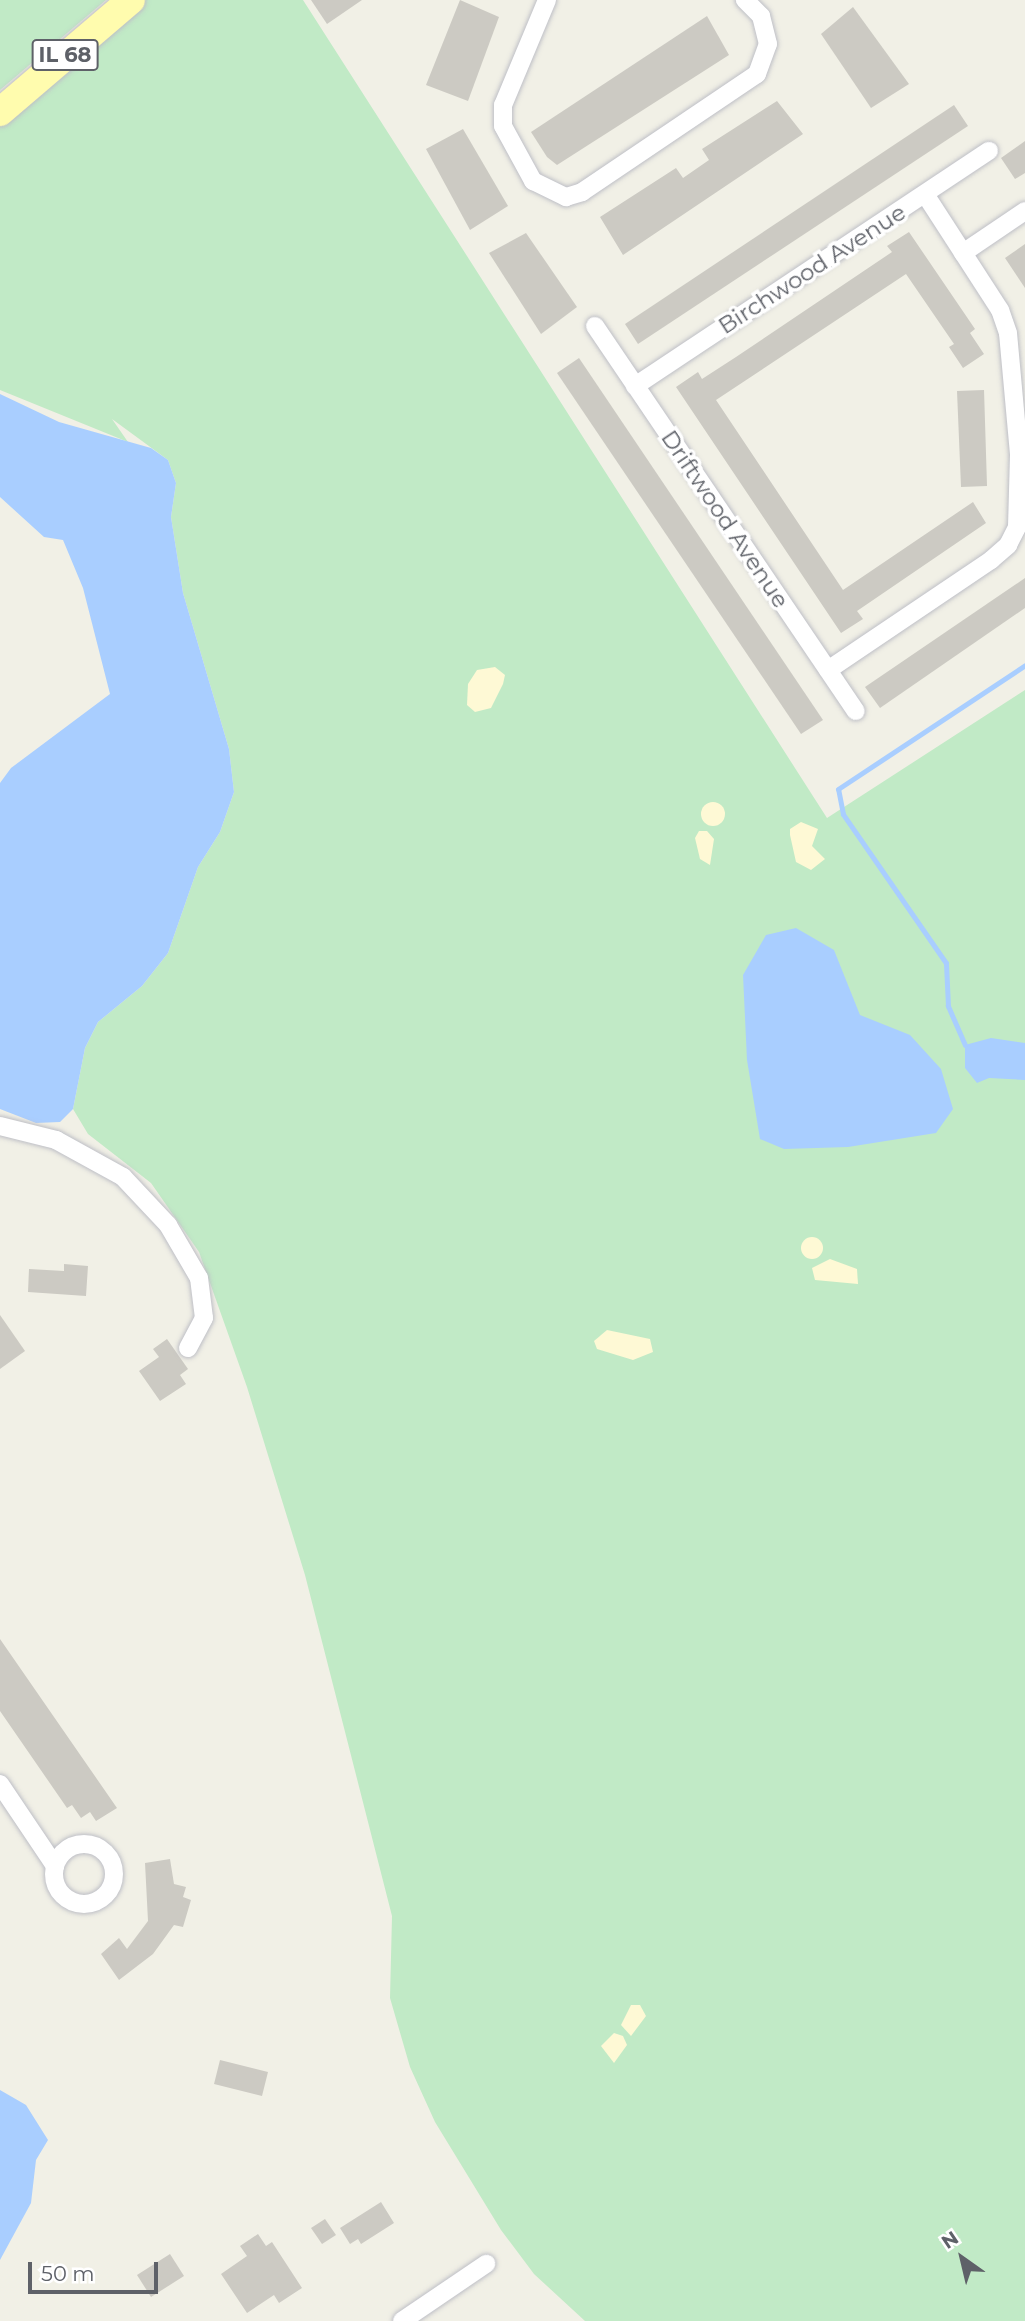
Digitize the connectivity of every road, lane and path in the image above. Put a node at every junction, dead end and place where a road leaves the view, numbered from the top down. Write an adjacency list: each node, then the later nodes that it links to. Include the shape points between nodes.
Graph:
1 (131, 0): 4 (main road, IL 68)
2 (547, 0): 3 (street, via 503,105 503,126 533,181 566,197 582,192 757,74 768,44 761,16)
3 (745, 0)
4 (0, 112)
5 (989, 151): 6 (street, Birchwood Avenue)
6 (925, 194): 8 (street); 10 (street, Birchwood Avenue)
7 (1025, 211): 8 (street)
8 (963, 253): 11 (street, via 1008,333)
9 (595, 326): 10 (street, Driftwood Avenue)
10 (635, 386): 12 (street, Driftwood Avenue)
11 (1022, 454): 12 (street, via 1020,507 1008,545)
12 (828, 670): 13 (street, Driftwood Avenue)
13 (856, 711)
14 (0, 1126): 15 (street, via 56,1140 123,1177 168,1225 199,1278 204,1318)
15 (188, 1348)
16 (0, 1784): 17 (street)
17 (55, 1866)
18 (486, 2264): 19 (street)
19 (402, 2321)

